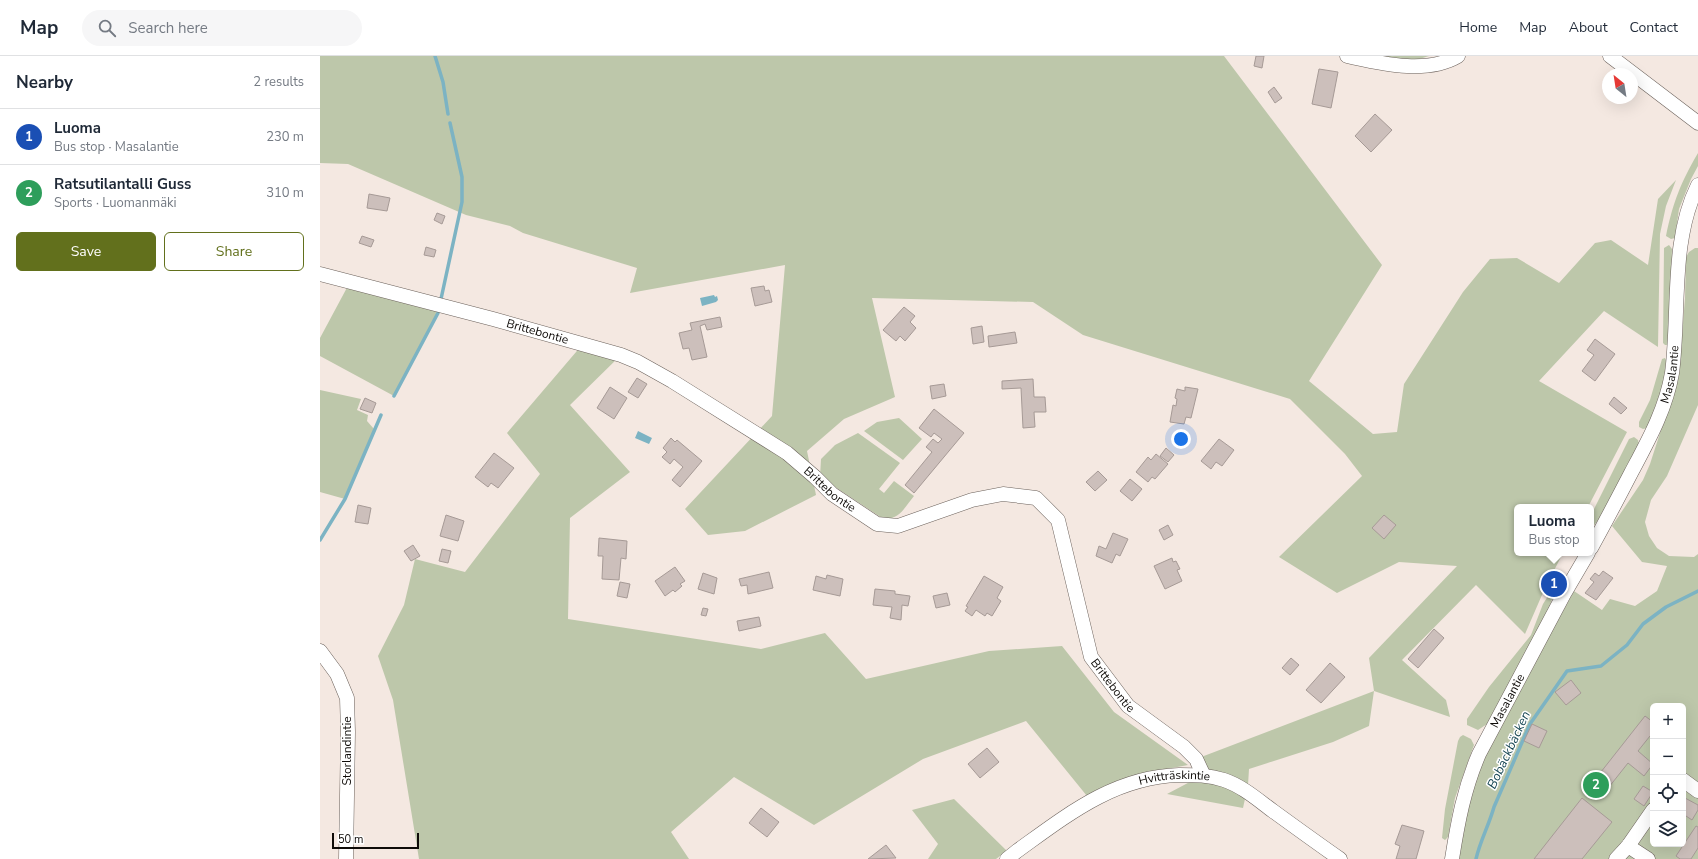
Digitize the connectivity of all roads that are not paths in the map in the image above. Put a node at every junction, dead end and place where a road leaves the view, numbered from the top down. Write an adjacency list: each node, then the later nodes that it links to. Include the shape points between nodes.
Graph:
1 (1347, 56): 2 (street, via 1394,66 1426,66)
2 (1458, 56)
3 (1610, 56): 4 (street)
4 (1698, 123)
5 (1698, 185): 7 (street, Masalantie, via 1690,202 1681,247 1672,373 1662,409 1649,440)
6 (320, 274): 10 (street, Brittebontie, via 493,319 638,362 787,453 832,494 877,524 898,526 972,500 1003,494 1036,498 1058,520 1091,657 1128,706 1184,746 1196,759)
7 (1594, 542)
8 (1586, 556): 18 (street, Masalantie, via 1479,754 1458,818)
9 (320, 651): 15 (street, Storlandintie, via 337,674 347,698)
10 (1203, 774): 16 (street, Hvitträskintie, via 1161,776 1110,791 1082,805); 17 (street, Hvitträskintie, via 1225,780 1250,794)
11 (1686, 782): 12 (street)
12 (1698, 791)
13 (1652, 811): 14 (street)
14 (1628, 846): 19 (street); 20 (street)
15 (346, 859)
16 (1007, 859)
17 (1340, 859)
18 (1452, 859)
19 (1616, 859)
20 (1648, 859)

